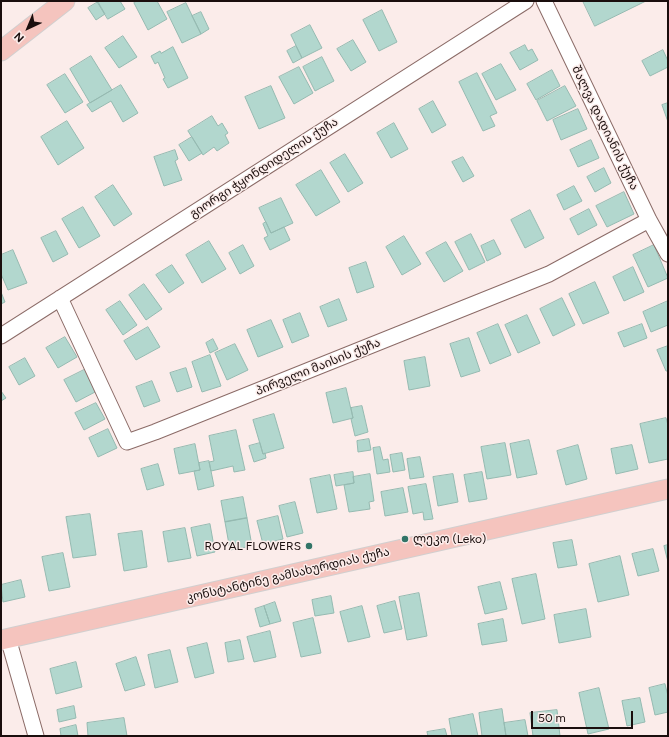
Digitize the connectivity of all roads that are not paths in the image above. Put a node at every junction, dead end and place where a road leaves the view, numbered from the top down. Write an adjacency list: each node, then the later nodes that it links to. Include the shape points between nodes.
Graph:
1 (65, 1): 4 (main road)
2 (526, 1): 7 (street, გიორგი ჭყონდიდელის ქუჩა)
3 (544, 1): 5 (street, შალვა დადიანის ქუჩა)
4 (1, 51)
5 (649, 220): 6 (street, შალვა დადიანის ქუჩა); 7 (street, პირველი მაისის ქუჩა, via 549,274 127,442)
6 (668, 254)
7 (60, 298): 8 (street, გიორგი ჭყონდიდელის ქუჩა)
8 (1, 336)
9 (668, 490): 10 (main road, კონსტანტინე გამსახურდიას ქუჩა)
10 (4, 639): 11 (street)
11 (36, 736)

